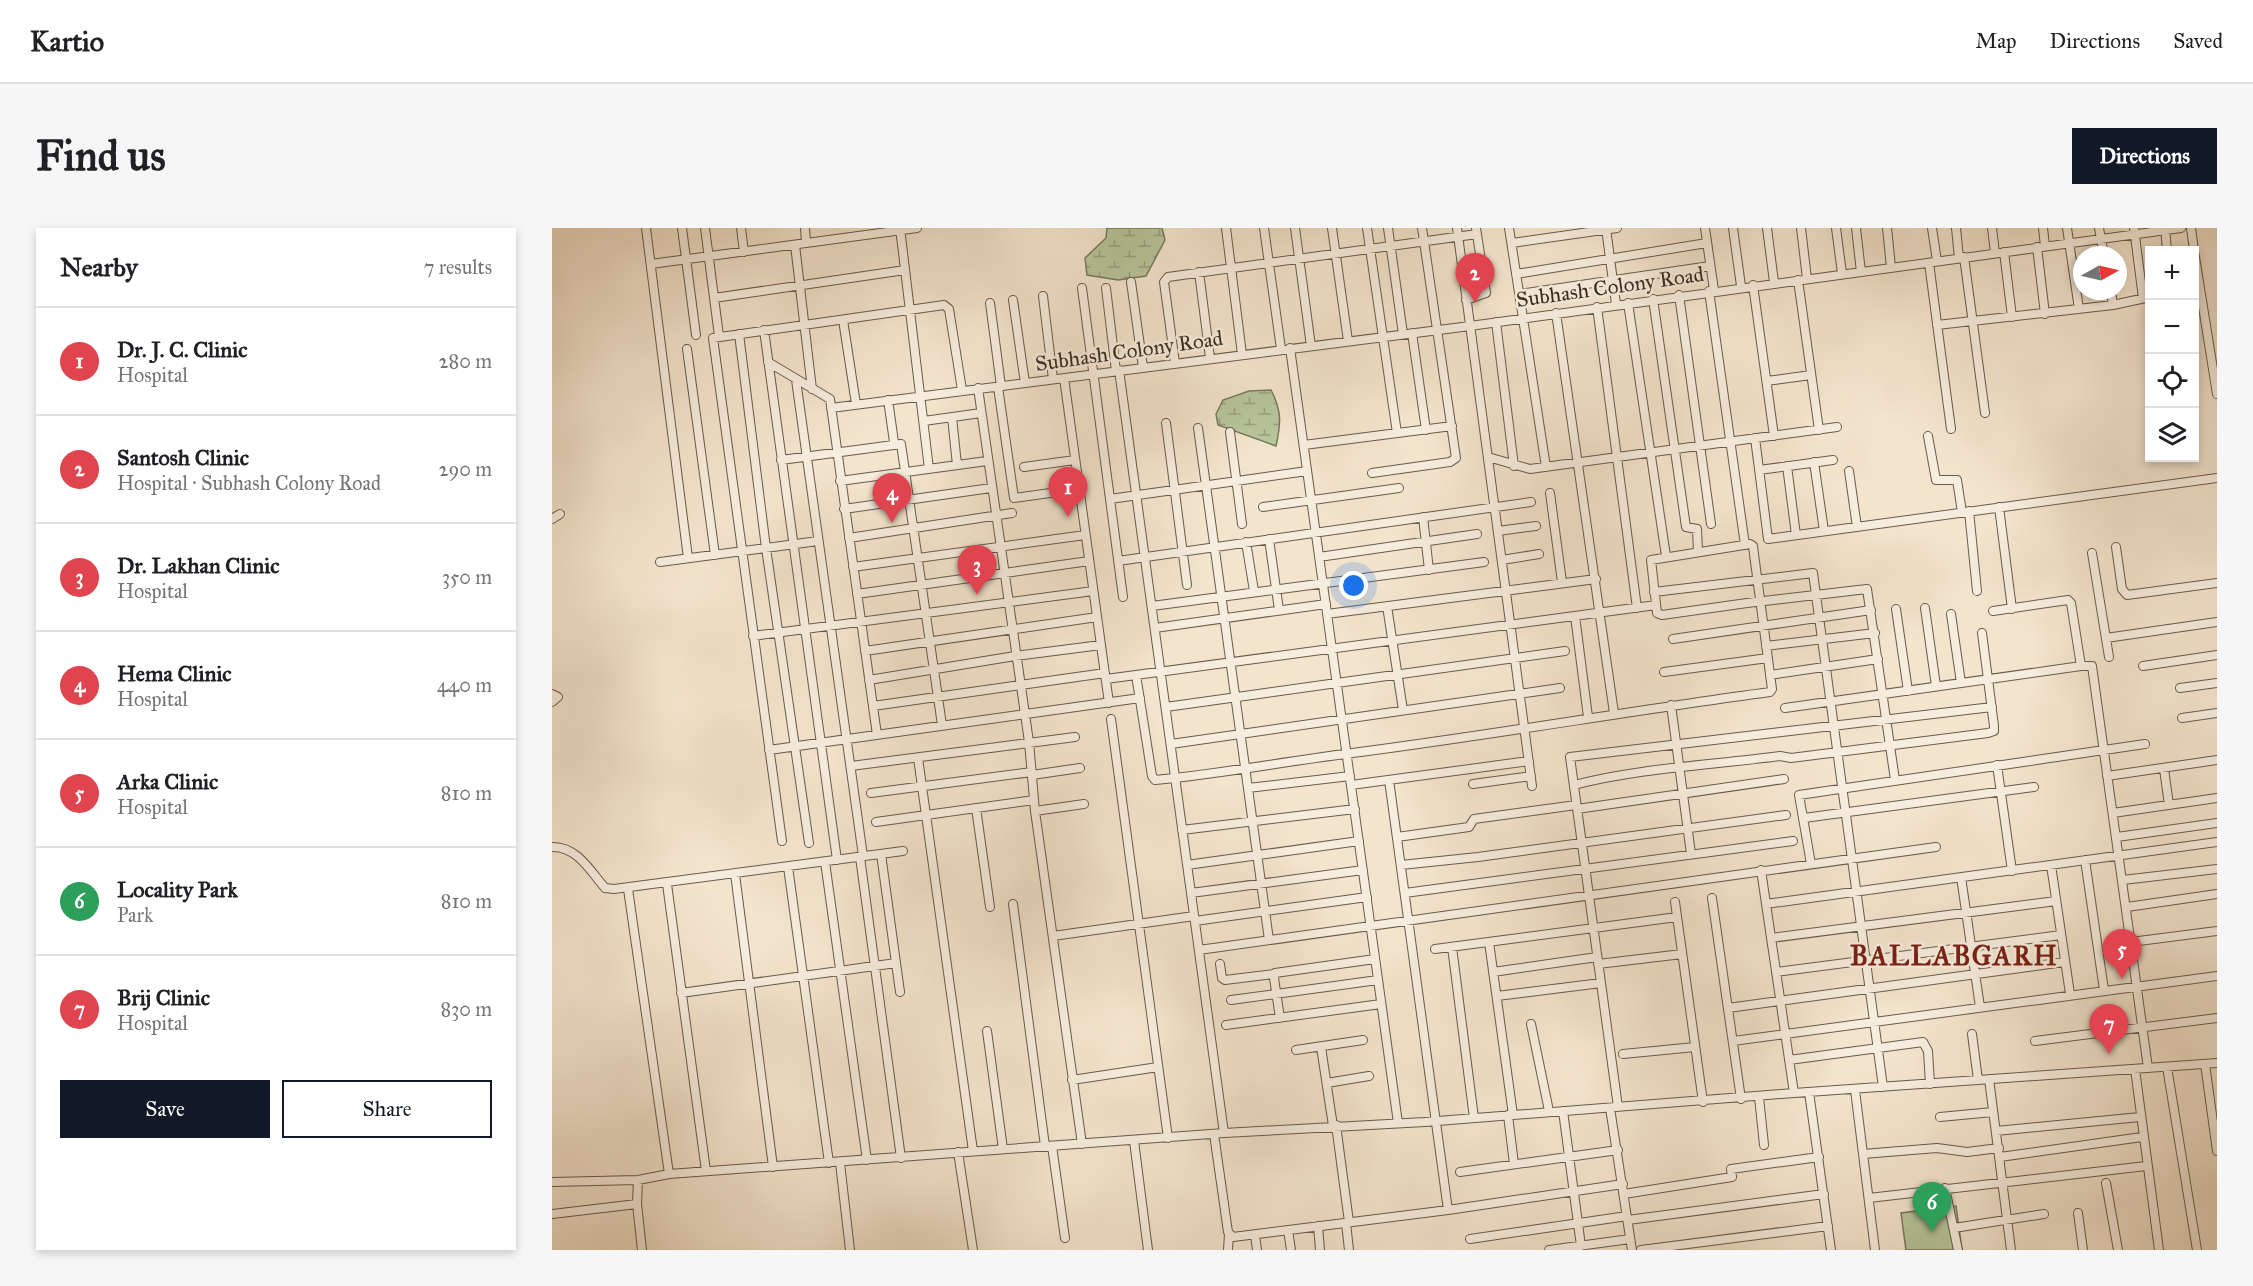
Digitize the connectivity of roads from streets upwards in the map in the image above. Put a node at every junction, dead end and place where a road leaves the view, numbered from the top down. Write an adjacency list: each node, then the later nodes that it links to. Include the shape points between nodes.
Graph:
1 (646, 228): 61 (street)
2 (682, 228): 58 (street)
3 (705, 228): 54 (street)
4 (741, 228): 51 (street)
5 (805, 228): 40 (street)
6 (917, 228): 32 (street)
7 (1226, 228): 64 (street)
8 (1264, 228): 59 (street)
9 (1295, 228): 55 (street)
10 (1332, 228): 53 (street)
11 (1368, 228): 50 (street)
12 (1388, 228): 45 (street)
13 (1422, 228): 39 (street)
14 (1457, 228): 37 (street)
15 (1509, 228): 41 (street)
16 (1617, 228): 33 (street)
17 (1705, 228): 42 (street)
18 (1733, 228): 76 (street)
19 (1767, 228): 74 (street)
20 (1801, 228): 70 (street)
21 (1836, 228): 68 (street)
22 (1856, 228): 67 (street)
23 (1887, 228): 63 (street)
24 (1932, 228): 60 (street)
25 (1956, 228): 56 (street)
26 (1992, 228): 52 (street)
27 (2043, 228): 49 (street)
28 (2067, 228): 43 (street)
29 (2099, 228): 38 (street)
30 (2181, 228): 34 (street, Subhash Colony Road)
31 (2191, 228): 48 (street)
32 (900, 229): 40 (street); 65 (street)
33 (1606, 229): 41 (street); 57 (street)
34 (2165, 229): 36 (street, Subhash Colony Road); 47 (street)
35 (1477, 231): 37 (street); 90 (street, via 1486,294)
36 (2134, 231): 38 (street, Subhash Colony Road); 81 (street)
37 (1458, 237): 39 (street); 90 (street)
38 (2101, 238): 43 (street, Subhash Colony Road); 46 (street)
39 (1424, 242): 45 (street); 109 (street)
40 (806, 243): 44 (street)
41 (1512, 243): 69 (street)
42 (1707, 243): 57 (street); 62 (street)
43 (2068, 243): 49 (street, Subhash Colony Road); 98 (street)
44 (795, 245): 51 (street); 77 (street)
45 (1390, 246): 50 (street); 113 (street)
46 (2102, 246)
47 (2167, 246)
48 (2193, 246)
49 (2041, 247): 52 (street, Subhash Colony Road); 100 (street)
50 (1370, 248): 53 (street); 116 (street)
51 (744, 252): 54 (street)
52 (1999, 252): 56 (street, Subhash Colony Road); 101 (street)
53 (1336, 253): 55 (street); 117 (street)
54 (709, 256): 58 (street); 87 (street)
55 (1299, 258): 59 (street); 118 (street)
56 (1961, 258): 60 (street, Subhash Colony Road); 104 (street)
57 (1610, 259): 69 (street); 71 (street)
58 (686, 260): 61 (street); 114 (street)
59 (1269, 262): 64 (street); 121 (street)
60 (1933, 262): 63 (street, Subhash Colony Road); 106 (street)
61 (651, 264): 243 (street)
62 (1710, 266): 71 (street); 80 (street)
63 (1891, 267): 67 (street, Subhash Colony Road)
64 (1231, 268): 66 (street); 122 (street)
65 (905, 270): 77 (street); 97 (street)
66 (1199, 272): 123 (street); 125 (street, via 1165,279)
67 (1861, 272): 68 (street, Subhash Colony Road)
68 (1842, 273): 70 (street, Subhash Colony Road)
69 (1516, 274): 82 (street)
70 (1807, 279): 72 (street, Subhash Colony Road)
71 (1613, 280): 82 (street); 94 (street)
72 (1798, 280): 74 (street, Subhash Colony Road); 129 (street)
73 (1131, 282): 126 (street)
74 (1774, 282): 75 (street, Subhash Colony Road)
75 (1753, 285): 76 (street, Subhash Colony Road); 133 (street)
76 (1741, 286): 80 (street, Subhash Colony Road)
77 (800, 287): 87 (street); 107 (street)
78 (1082, 288): 128 (street)
79 (1106, 288): 127 (street)
80 (1712, 291): 83 (street, Subhash Colony Road); 161 (street)
81 (2145, 292)
82 (1519, 294): 102 (street)
83 (1679, 295): 88 (street, Subhash Colony Road); 163 (street)
84 (2199, 295): 139 (street)
85 (1042, 296): 131 (street)
86 (2145, 297): 95 (street)
87 (714, 298): 115 (street)
88 (1653, 299): 93 (street, Subhash Colony Road); 164 (street)
89 (1013, 300): 134 (street)
90 (1466, 300): 108 (street)
91 (2112, 300): 95 (street)
92 (990, 303): 135 (street)
93 (1628, 303): 94 (street, Subhash Colony Road); 165 (street)
94 (1616, 304): 96 (street, Subhash Colony Road)
95 (2113, 304): 98 (street)
96 (1597, 307): 99 (street, Subhash Colony Road); 169 (street)
97 (910, 309): 103 (street); 138 (street, via 948,307); 140 (street)
98 (2079, 309): 100 (street)
99 (1556, 313): 102 (street, Subhash Colony Road); 175 (street)
100 (2045, 314): 101 (street)
101 (2012, 317): 104 (street)
102 (1522, 318): 105 (street, Subhash Colony Road); 180 (street)
103 (843, 320): 107 (street); 142 (street)
104 (1972, 321): 106 (street); 145 (street)
105 (1496, 322): 108 (street, Subhash Colony Road); 177 (street)
106 (1937, 325): 152 (street)
107 (805, 326): 110 (street); 137 (street)
108 (1470, 326): 109 (street, Subhash Colony Road); 168 (street)
109 (1439, 329): 111 (street, Subhash Colony Road); 149 (street)
110 (764, 330): 112 (street); 124 (street)
111 (1412, 333): 113 (street, Subhash Colony Road); 153 (street)
112 (739, 334): 115 (street); 232 (street)
113 (1403, 334): 116 (street, Subhash Colony Road)
114 (696, 335)
115 (719, 336): 233 (street, via 712,343)
116 (1383, 337): 117 (street, Subhash Colony Road); 156 (street)
117 (1348, 341): 118 (street, Subhash Colony Road)
118 (1311, 345): 119 (street, Subhash Colony Road)
119 (1290, 348): 121 (street, Subhash Colony Road); 162 (street)
120 (687, 349): 238 (street)
121 (1281, 349): 122 (street, Subhash Colony Road)
122 (1242, 354): 123 (street, Subhash Colony Road)
123 (1210, 358): 125 (street, Subhash Colony Road)
124 (768, 362): 132 (street); 170 (street)
125 (1175, 363): 126 (street, Subhash Colony Road)
126 (1143, 367): 127 (street, Subhash Colony Road)
127 (1118, 371): 128 (street, Subhash Colony Road); 196 (street)
128 (1094, 374): 130 (street, Subhash Colony Road); 197 (street)
129 (1811, 375): 133 (street); 154 (street)
130 (1064, 378): 131 (street, Subhash Colony Road); 171 (street)
131 (1053, 379): 134 (street, Subhash Colony Road)
132 (796, 380): 137 (street); 167 (street)
133 (1767, 381): 157 (street)
134 (1025, 383): 135 (street, Subhash Colony Road)
135 (1000, 387): 136 (street, Subhash Colony Road); 193 (street, via 1014,498)
136 (978, 388): 138 (street, Subhash Colony Road); 144 (street)
137 (812, 389): 143 (street, via 828,397)
138 (962, 390): 140 (street, Subhash Colony Road)
139 (2217, 394)
140 (921, 396): 141 (street, Subhash Colony Road); 147 (street)
141 (888, 400): 142 (street, Subhash Colony Road); 160 (street)
142 (856, 404): 143 (street, Subhash Colony Road)
143 (831, 408): 166 (street)
144 (981, 413): 146 (street); 173 (street)
145 (1984, 413)
146 (951, 417): 147 (street); 176 (street)
147 (924, 421): 181 (street)
148 (1166, 423): 194 (street)
149 (1452, 426): 153 (street); 186 (street, via 1454,461)
150 (1198, 428): 190 (street)
151 (1836, 428): 154 (street)
152 (1951, 429)
153 (1426, 430): 156 (street)
154 (1819, 430): 157 (street)
155 (1230, 432): 189 (street)
156 (1397, 433): 162 (street)
157 (1774, 436): 159 (street)
158 (1928, 436): 205 (street, via 1936,480 1957,480)
159 (1755, 438): 161 (street); 182 (street)
160 (894, 442): 166 (street); 185 (street, via 901,444)
161 (1731, 442): 163 (street); 228 (street)
162 (1304, 445): 183 (street)
163 (1700, 446): 164 (street); 212 (street)
164 (1674, 449): 165 (street); 235 (street, via 1686,527 1697,529)
165 (1650, 452): 169 (street); 239 (street)
166 (836, 453): 167 (street); 188 (street)
167 (807, 456): 170 (street); 224 (street)
168 (1488, 457): 177 (street); 202 (street)
169 (1617, 457): 175 (street); 275 (street)
170 (781, 460): 227 (street)
171 (1075, 460): 179 (street); 193 (street)
172 (1833, 460): 174 (street)
173 (987, 461): 176 (street); 191 (street)
174 (1815, 462): 178 (street); 217 (street)
175 (1580, 463): 180 (street); 252 (street)
176 (957, 465): 181 (street)
177 (1514, 466): 180 (street)
178 (1787, 466): 182 (street); 221 (street)
179 (1024, 467)
180 (1546, 467)
181 (929, 469): 185 (street)
182 (1759, 470): 221 (street, via 1768,539)
183 (1307, 471): 189 (street); 199 (street)
184 (1849, 471): 214 (street)
185 (906, 472): 188 (street); 198 (street)
186 (1372, 473)
187 (2217, 478): 203 (street)
188 (840, 481): 204 (street)
189 (1236, 481): 190 (street); 211 (street)
190 (1206, 485): 194 (street); 230 (street)
191 (991, 488): 198 (street); 208 (street)
192 (1399, 488): 199 (street)
193 (1079, 489): 220 (street)
194 (1175, 489): 196 (street); 234 (street)
195 (1550, 494): 254 (street)
196 (1136, 495): 197 (street); 241 (street)
197 (1110, 499): 246 (street)
198 (910, 500): 204 (street); 215 (street)
199 (1311, 500): 201 (street); 218 (street)
200 (1531, 502): 202 (street)
201 (1263, 507)
202 (1494, 507): 209 (street); 216 (street)
203 (1999, 507): 205 (street); 278 (street)
204 (844, 509): 222 (street)
205 (1965, 512): 214 (street); 263 (street)
206 (1012, 513): 208 (street)
207 (560, 514): 210 (street)
208 (997, 517): 215 (street); 229 (street)
209 (1423, 517): 218 (street); 226 (street)
210 (552, 519)
211 (1242, 524)
212 (1711, 524)
213 (1536, 526): 216 (street)
214 (1857, 527): 217 (street)
215 (914, 529): 222 (street); 240 (street)
216 (1498, 531): 244 (street)
217 (1824, 531): 221 (street)
218 (1316, 532): 223 (street); 242 (street)
219 (1477, 534): 226 (street)
220 (1085, 535): 229 (street); 245 (street)
221 (1796, 535)
222 (849, 538): 249 (street)
223 (1269, 539): 225 (street); 259 (street)
224 (818, 541): 227 (street); 293 (street)
225 (1246, 542): 230 (street); 262 (street)
226 (1426, 542): 242 (street); 250 (street)
227 (792, 544): 232 (street); 296 (street)
228 (1745, 545): 235 (street); 253 (street, via 1753,546)
229 (1001, 546): 240 (street); 251 (street)
230 (1214, 547): 234 (street); 267 (street)
231 (2116, 547): 256 (street, via 2122,590 2127,595)
232 (766, 548): 233 (street); 298 (street)
233 (741, 551): 238 (street); 301 (street)
234 (1183, 551): 241 (street); 258 (street)
235 (1698, 552): 239 (street)
236 (2092, 553): 302 (street)
237 (1539, 554): 244 (street)
238 (715, 555): 243 (street)
239 (1666, 556): 264 (street, via 1651,560)
240 (918, 557): 249 (street); 257 (street)
241 (1145, 557): 246 (street); 273 (street)
242 (1319, 557): 255 (street)
243 (688, 558): 247 (street)
244 (1502, 560): 260 (street)
245 (1089, 561): 251 (street); 261 (street)
246 (1118, 561): 268 (street)
247 (660, 562)
248 (1484, 562): 250 (street)
249 (853, 567): 265 (street)
250 (1430, 570): 255 (street)
251 (1004, 572): 257 (street); 269 (street)
252 (1596, 579): 254 (street); 283 (street)
253 (1757, 579): 264 (street); 266 (street, via 1811,572); 270 (street)
254 (1562, 582): 260 (street)
255 (1323, 583): 259 (street); 271 (street)
256 (2217, 583)
257 (922, 584): 265 (street); 282 (street)
258 (1187, 585)
259 (1276, 588): 262 (street); 279 (street)
260 (1506, 590): 274 (street); 292 (street)
261 (1093, 591): 269 (street); 287 (street)
262 (1254, 591): 267 (street)
263 (1977, 591)
264 (1654, 592): 272 (street)
265 (856, 594): 290 (street)
266 (1815, 594): 270 (street); 280 (street, via 1865,588 1869,590); 289 (street)
267 (1221, 595): 273 (street); 288 (street)
268 (1123, 597)
269 (1008, 602): 282 (street); 297 (street)
270 (1760, 602): 272 (street, via 1659,615); 294 (street)
271 (1326, 604): 279 (street); 284 (street)
272 (1656, 605): 275 (street)
273 (1152, 606): 295 (street)
274 (1387, 606): 284 (street); 305 (street)
275 (1637, 608): 283 (street)
276 (1925, 608): 335 (street)
277 (1896, 609): 338 (street)
278 (2012, 609): 281 (street); 319 (street, via 2068,600 2072,603)
279 (1279, 610): 288 (street)
280 (1871, 610): 289 (street); 299 (street)
281 (1993, 611)
282 (926, 613): 290 (street); 306 (street)
283 (1600, 613): 286 (street); 354 (street)
284 (1327, 614): 309 (street)
285 (1951, 615): 331 (street)
286 (1575, 616): 292 (street); 357 (street)
287 (1097, 617): 297 (street); 307 (street)
288 (1224, 618): 295 (street); 318 (street)
289 (1819, 618): 294 (street); 304 (street)
290 (860, 621): 293 (street); 310 (street)
291 (2217, 622): 302 (street)
292 (1510, 624): 305 (street); 315 (street)
293 (832, 625): 296 (street); 368 (street)
294 (1763, 626): 303 (street); 308 (street)
295 (1155, 628): 323 (street)
296 (804, 629): 298 (street); 370 (street)
297 (1012, 630): 306 (street); 313 (street)
298 (779, 632): 301 (street); 375 (street)
299 (1875, 633): 304 (street); 317 (street)
300 (1982, 633): 329 (street)
301 (753, 636): 376 (street)
302 (2106, 638): 314 (street)
303 (1673, 639)
304 (1822, 639): 308 (street); 321 (street)
305 (1392, 640): 309 (street); 328 (street)
306 (930, 641): 310 (street); 322 (street)
307 (1101, 645): 313 (street); 327 (street)
308 (1766, 646): 316 (street)
309 (1332, 648): 318 (street); 333 (street)
310 (865, 651): 330 (street)
311 (1565, 651): 315 (street)
312 (2217, 655): 320 (street)
313 (1015, 656): 322 (street); 334 (street)
314 (2109, 657)
315 (1515, 658): 328 (street); 340 (street)
316 (1768, 658): 324 (street); 326 (street)
317 (1878, 659): 321 (street); 341 (street)
318 (1230, 662): 323 (street); 344 (street)
319 (2081, 666): 329 (street); 377 (street, via 2094,669)
320 (2143, 666)
321 (1825, 668): 326 (street); 346 (street)
322 (934, 669): 330 (street); 342 (street)
323 (1160, 670): 325 (street); 350 (street)
324 (1664, 672)
325 (1136, 675): 327 (street); 343 (street)
326 (1770, 675): 348 (street, via 1772,692)
327 (1105, 676): 334 (street); 347 (street)
328 (1397, 676): 333 (street); 353 (street)
329 (1987, 679): 331 (street); 351 (street)
330 (869, 680): 349 (street)
331 (1960, 683): 335 (street)
332 (2217, 683): 337 (street)
333 (1337, 684): 344 (street); 361 (street)
334 (1019, 685): 342 (street); 356 (street)
335 (1936, 686): 338 (street)
336 (1560, 688): 340 (street)
337 (2180, 688)
338 (1908, 691): 341 (street)
339 (552, 694): 345 (street, via 558,698)
340 (1520, 694): 353 (street); 364 (street)
341 (1883, 694): 346 (street); 360 (street)
342 (938, 697): 349 (street); 362 (street)
343 (1140, 698): 347 (street); 393 (street, via 1152,778)
344 (1235, 698): 350 (street); 366 (street)
345 (552, 702)
346 (1830, 702): 352 (street); 363 (street)
347 (1109, 703): 356 (street)
348 (1671, 705): 354 (street); 372 (street)
349 (873, 706): 365 (street)
350 (1166, 707): 371 (street)
351 (1992, 707): 360 (street); 374 (street, via 1994,729 1988,733)
352 (1785, 708)
353 (1403, 711): 361 (street)
354 (1614, 713): 357 (street)
355 (2217, 713): 358 (street)
356 (1024, 715): 362 (street); 369 (street)
357 (1588, 717): 364 (street)
358 (2182, 718)
359 (1111, 719): 480 (street)
360 (1886, 719): 363 (street); 374 (street)
361 (1342, 721): 366 (street); 379 (street)
362 (942, 725): 365 (street)
363 (1833, 725): 372 (street); 378 (street)
364 (1525, 730): 379 (street); 382 (street)
365 (877, 735): 368 (street)
366 (1240, 735): 371 (street); 386 (street)
367 (1075, 737): 369 (street)
368 (847, 739): 370 (street); 384 (street)
369 (1029, 742): 380 (street); 389 (street)
370 (820, 743): 375 (street); 443 (street)
371 (1171, 744): 393 (street)
372 (1675, 744): 387 (street); 399 (street, via 1570,757)
373 (2145, 744): 377 (street)
374 (1890, 745): 378 (street); 396 (street)
375 (795, 746): 376 (street); 432 (street)
376 (769, 750): 428 (street)
377 (2103, 750): 383 (street); 392 (street)
378 (1837, 752): 387 (street); 404 (street)
379 (1347, 753): 386 (street); 390 (street)
380 (918, 758): 384 (street); 400 (street)
381 (2217, 760): 388 (street)
382 (1529, 761): 391 (street); 394 (street)
383 (1997, 765): 396 (street); 405 (street)
384 (851, 766): 441 (street)
385 (1080, 768): 389 (street)
386 (1245, 768): 393 (street); 403 (street)
387 (1678, 769): 399 (street); 407 (street)
388 (2164, 769): 392 (street); 411 (street)
389 (1032, 774): 400 (street); 409 (street)
390 (1350, 776): 398 (street); 403 (street)
391 (1531, 776): 397 (street); 401 (street)
392 (2107, 776): 417 (street)
393 (1175, 778): 425 (street)
394 (1389, 780): 398 (street); 426 (street)
395 (1784, 780): 407 (street)
396 (1895, 780): 404 (street)
397 (1473, 784)
398 (1351, 785): 414 (street)
399 (1574, 785): 412 (street)
400 (922, 786): 406 (street); 418 (street)
401 (1532, 786)
402 (2034, 787): 405 (street)
403 (1248, 788): 422 (street)
404 (1842, 788): 416 (street); 420 (street, via 1799,795)
405 (2002, 791): 416 (street); 455 (street)
406 (871, 793)
407 (1682, 794): 412 (street); 424 (street)
408 (2217, 798): 411 (street)
409 (1034, 800): 413 (street); 415 (street)
410 (1084, 804): 415 (street)
411 (2169, 805): 417 (street)
412 (1577, 807): 426 (street, via 1474,819 1468,827); 433 (street)
413 (976, 808): 418 (street); 473 (street)
414 (1354, 809): 422 (street); 429 (street)
415 (1035, 811): 486 (street)
416 (1845, 813): 420 (street); 442 (street)
417 (2113, 813): 427 (street)
418 (926, 815): 421 (street); 586 (street)
419 (1786, 815): 424 (street)
420 (1804, 818): 446 (street)
421 (876, 822)
422 (1252, 823): 425 (street); 439 (street)
423 (2217, 823): 427 (street)
424 (1687, 829): 433 (street); 438 (street)
425 (1182, 830): 447 (street)
426 (1397, 837): 448 (street)
427 (2117, 837): 440 (street)
428 (782, 841)
429 (1359, 841): 439 (street); 453 (street)
430 (1793, 841): 438 (street)
431 (2217, 842): 440 (street)
432 (809, 843)
433 (1582, 844): 448 (street); 451 (street)
434 (552, 847): 461 (street, via 567,850 587,864 605,888)
435 (1936, 847): 442 (street)
436 (903, 850): 437 (street)
437 (881, 854): 441 (street); 500 (street)
438 (1691, 854): 451 (street)
439 (1257, 855): 447 (street); 459 (street)
440 (2120, 855): 444 (street); 458 (street)
441 (862, 856): 443 (street); 502 (street)
442 (1852, 859): 446 (street); 463 (street)
443 (837, 860): 445 (street)
444 (2085, 860): 449 (street); 515 (street)
445 (825, 861): 450 (street); 503 (street)
446 (1811, 864): 454 (street)
447 (1187, 865): 462 (street)
448 (1401, 865): 464 (street)
449 (2051, 866): 455 (street); 469 (street)
450 (788, 867): 456 (street); 509 (street)
451 (1585, 869): 464 (street); 466 (street)
452 (2217, 869): 458 (street)
453 (1363, 870): 459 (street); 467 (street)
454 (1761, 870): 466 (street); 472 (street)
455 (2012, 870): 457 (street)
456 (735, 874): 460 (street); 512 (street)
457 (1961, 877): 463 (street); 476 (street)
458 (2123, 880): 474 (street)
459 (1261, 883): 462 (street); 475 (street)
460 (667, 884): 461 (street); 517 (street)
461 (628, 889): 602 (street)
462 (1191, 892): 478 (street)
463 (1856, 892): 472 (street); 482 (street)
464 (1405, 893): 479 (street)
465 (2217, 894): 474 (street)
466 (1589, 895): 479 (street); 483 (street)
467 (1367, 897): 475 (street); 481 (street)
468 (1712, 898): 525 (street)
469 (2056, 900): 476 (street); 485 (street)
470 (1675, 902): 477 (street)
471 (1013, 904): 582 (street)
472 (1766, 904): 487 (street)
473 (990, 907)
474 (2127, 907): 490 (street)
475 (1264, 910): 478 (street); 488 (street)
476 (1966, 912): 482 (street); 492 (street)
477 (1677, 917): 483 (street); 495 (street)
478 (1195, 919): 480 (street); 494 (street)
479 (1409, 921): 481 (street); 571 (street)
480 (1139, 925): 486 (street); 546 (street)
481 (1371, 927): 488 (street); 496 (street)
482 (1861, 927): 487 (street); 498 (street)
483 (1593, 929): 489 (street); 497 (street)
484 (2217, 931): 490 (street)
485 (2061, 935): 492 (street); 499 (street)
486 (1053, 936): 552 (street)
487 (1771, 938): 505 (street)
488 (1269, 940): 494 (street)
489 (1489, 942): 491 (street); 504 (street)
490 (2131, 942): 514 (street)
491 (1452, 947): 493 (street); 570 (street)
492 (1971, 947): 498 (street); 506 (street)
493 (1435, 949)
494 (1199, 950): 575 (street)
495 (1682, 954): 497 (street); 539 (street)
496 (1375, 959): 507 (street); 510 (street)
497 (1598, 960): 504 (street); 511 (street)
498 (1866, 960): 505 (street); 513 (street)
499 (2064, 962): 506 (street); 519 (street)
500 (896, 963): 502 (street); 516 (street)
501 (1220, 964): 507 (street, via 1225,981)
502 (875, 966): 503 (street); 593 (street)
503 (841, 971): 509 (street); 594 (street)
504 (1493, 972): 520 (street)
505 (1776, 972): 522 (street)
506 (1975, 973): 513 (street); 524 (street)
507 (1274, 974): 518 (street)
508 (2217, 976): 514 (street)
509 (804, 977): 512 (street); 596 (street)
510 (1378, 980): 518 (street); 523 (street)
511 (1601, 983): 520 (street); 563 (street)
512 (749, 984): 517 (street); 599 (street)
513 (1869, 987): 522 (street); 528 (street)
514 (2137, 987): 515 (street); 531 (street)
515 (2104, 990): 519 (street)
516 (900, 992)
517 (681, 993): 600 (street)
518 (1276, 994): 521 (street); 526 (street)
519 (2070, 994): 524 (street)
520 (1497, 996): 567 (street)
521 (1232, 1000)
522 (1780, 1000): 525 (street); 533 (street)
523 (1381, 1004): 526 (street); 572 (street)
524 (1980, 1007): 528 (street)
525 (1728, 1008): 536 (street)
526 (1280, 1018): 530 (street)
527 (2217, 1018): 531 (street)
528 (1874, 1023): 533 (street); 540 (street)
529 (1532, 1024): 565 (street)
530 (1226, 1025)
531 (2142, 1029): 537 (street); 548 (street)
532 (987, 1031): 584 (street)
533 (1785, 1034): 536 (street); 543 (street)
534 (1972, 1034): 553 (street)
535 (1363, 1040): 538 (street)
536 (1733, 1041): 561 (street)
537 (2035, 1041)
538 (1321, 1047): 541 (street); 554 (street)
539 (1695, 1047): 542 (street); 562 (street)
540 (1878, 1047): 543 (street); 555 (street, via 1923,1042 1928,1051); 556 (street)
541 (1296, 1050)
542 (1623, 1054)
543 (1789, 1060): 559 (street)
544 (2217, 1063): 545 (street)
545 (2205, 1064): 547 (street); 587 (street)
546 (1158, 1067): 552 (street); 578 (street)
547 (2167, 1067): 548 (street); 651 (street)
548 (2148, 1068): 549 (street)
549 (2135, 1069): 551 (street); 568 (street)
550 (1369, 1076): 554 (street)
551 (1989, 1079): 553 (street); 566 (street)
552 (1072, 1080): 580 (street)
553 (1978, 1080): 555 (street)
554 (1327, 1083): 573 (street)
555 (1930, 1084): 556 (street)
556 (1883, 1087): 557 (street)
557 (1855, 1090): 558 (street); 589 (street)
558 (1809, 1092): 559 (street); 591 (street)
559 (1794, 1093): 560 (street)
560 (1759, 1097): 561 (street); 581 (street)
561 (1741, 1099): 562 (street)
562 (1703, 1102): 563 (street)
563 (1614, 1108): 564 (street); 585 (street)
564 (1563, 1111): 565 (street); 590 (street)
565 (1549, 1112): 567 (street)
566 (1993, 1112): 569 (street); 574 (street)
567 (1511, 1115): 570 (street); 597 (street)
568 (2140, 1116): 574 (street); 577 (street)
569 (1940, 1117)
570 (1474, 1118): 571 (street)
571 (1436, 1121): 572 (street); 614 (street)
572 (1398, 1123): 573 (street)
573 (1335, 1125): 575 (street); 620 (street)
574 (1996, 1131): 583 (street)
575 (1224, 1133): 576 (street)
576 (1214, 1134): 578 (street); 626 (street)
577 (2142, 1137): 592 (street); 598 (street)
578 (1168, 1138): 579 (street)
579 (1134, 1141): 580 (street); 635 (street)
580 (1082, 1144): 582 (street)
581 (1764, 1145)
582 (1048, 1146): 584 (street); 628 (street)
583 (1999, 1148): 589 (street); 592 (street)
584 (1003, 1149): 586 (street)
585 (1618, 1150): 590 (street); 607 (street)
586 (973, 1151): 588 (street)
587 (2217, 1151)
588 (958, 1152): 593 (street); 634 (street)
589 (1863, 1154): 612 (street)
590 (1569, 1156): 597 (street); 609 (street)
591 (1819, 1157): 610 (street, via 1731,1169 1732,1177); 611 (street)
592 (2000, 1157): 605 (street)
593 (901, 1158): 594 (street)
594 (867, 1160): 595 (street)
595 (840, 1162): 596 (street); 633 (street)
596 (829, 1163): 599 (street)
597 (1514, 1164): 601 (street)
598 (2146, 1166): 605 (street); 650 (street)
599 (773, 1167): 600 (street)
600 (706, 1171): 602 (street)
601 (1460, 1172)
602 (669, 1174): 603 (street)
603 (638, 1180): 604 (street); 613 (street)
604 (552, 1182)
605 (2002, 1183): 608 (street); 619 (street)
606 (2106, 1183): 649 (street)
607 (1623, 1184): 609 (street); 610 (street)
608 (1945, 1188): 612 (street); 624 (street)
609 (1575, 1191): 614 (street); 621 (street)
610 (1624, 1194): 618 (street)
611 (1824, 1194): 618 (street); 623 (street)
612 (1869, 1198): 645 (street)
613 (637, 1204): 616 (street); 632 (street)
614 (1448, 1210): 620 (street)
615 (2078, 1213): 648 (street)
616 (552, 1214)
617 (2044, 1214): 619 (street)
618 (1627, 1218): 621 (street); 630 (street)
619 (2007, 1220): 624 (street); 647 (street)
620 (1347, 1223): 622 (street); 640 (street)
621 (1578, 1223): 629 (street); 631 (street)
622 (1318, 1226): 625 (street); 639 (street)
623 (1828, 1226): 643 (street); 644 (street)
624 (1954, 1228): 646 (street)
625 (1288, 1230): 627 (street); 638 (street)
626 (1229, 1234): 627 (street); 636 (street)
627 (1255, 1235): 637 (street)
628 (1065, 1238)
629 (1470, 1239)
630 (1630, 1239): 631 (street); 642 (street)
631 (1581, 1246): 641 (street)
632 (642, 1250)
633 (850, 1250)
634 (974, 1250)
635 (1148, 1250)
636 (1228, 1250)
637 (1257, 1250)
638 (1291, 1250)
639 (1320, 1250)
640 (1350, 1250)
641 (1549, 1250)
642 (1632, 1250)
643 (1641, 1250)
644 (1831, 1250)
645 (1875, 1250)
646 (1958, 1250)
647 (2011, 1250)
648 (2083, 1250)
649 (2118, 1250)
650 (2159, 1250)
651 (2197, 1250)

